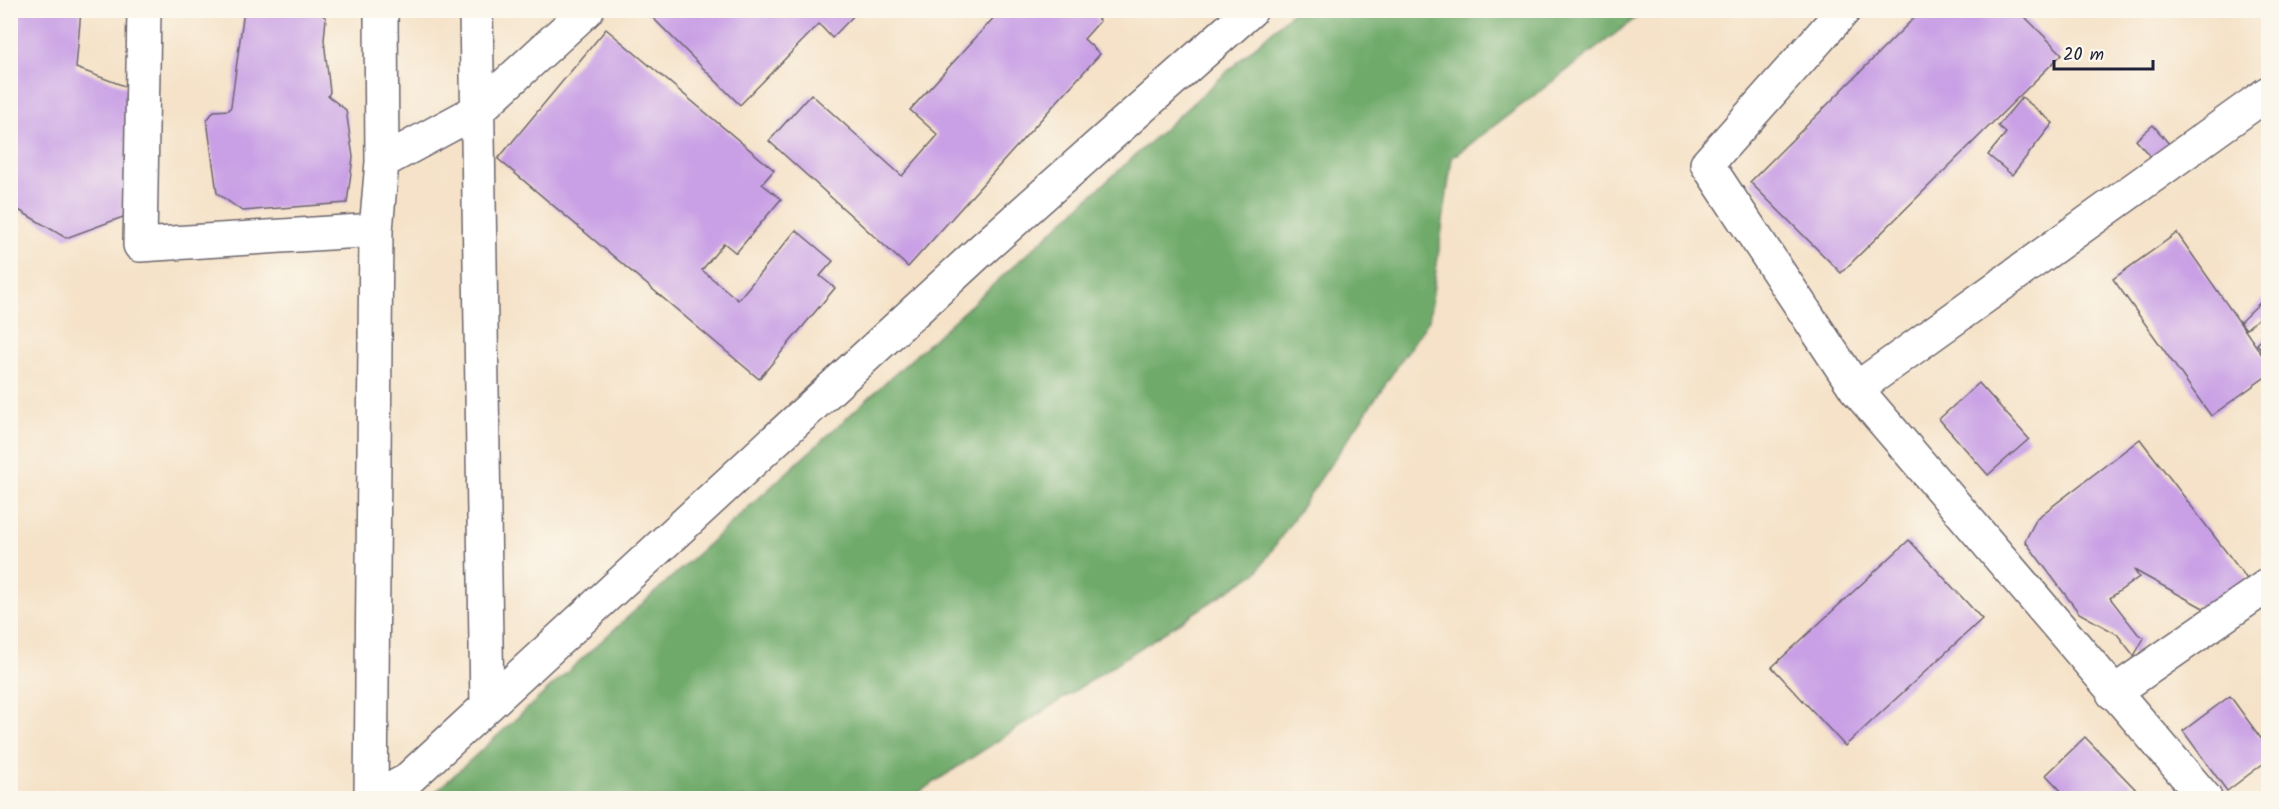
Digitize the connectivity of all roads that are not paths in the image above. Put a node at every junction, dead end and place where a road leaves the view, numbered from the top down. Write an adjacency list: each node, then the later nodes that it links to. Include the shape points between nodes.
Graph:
1 (144, 10): 10 (street, via 140,245)
2 (381, 10): 9 (street)
3 (476, 10): 8 (street)
4 (587, 10): 8 (street)
5 (1251, 10): 14 (street, via 986,245)
6 (1844, 10): 11 (street, via 1707,164)
7 (2268, 93): 11 (street)
8 (478, 110): 9 (street); 14 (street)
9 (382, 162): 10 (street)
10 (376, 230): 15 (street)
11 (1856, 389): 13 (street)
12 (2268, 585): 13 (street)
13 (2113, 693): 16 (street)
14 (487, 706): 15 (street, via 406,781)
15 (373, 798)
16 (2205, 798)

